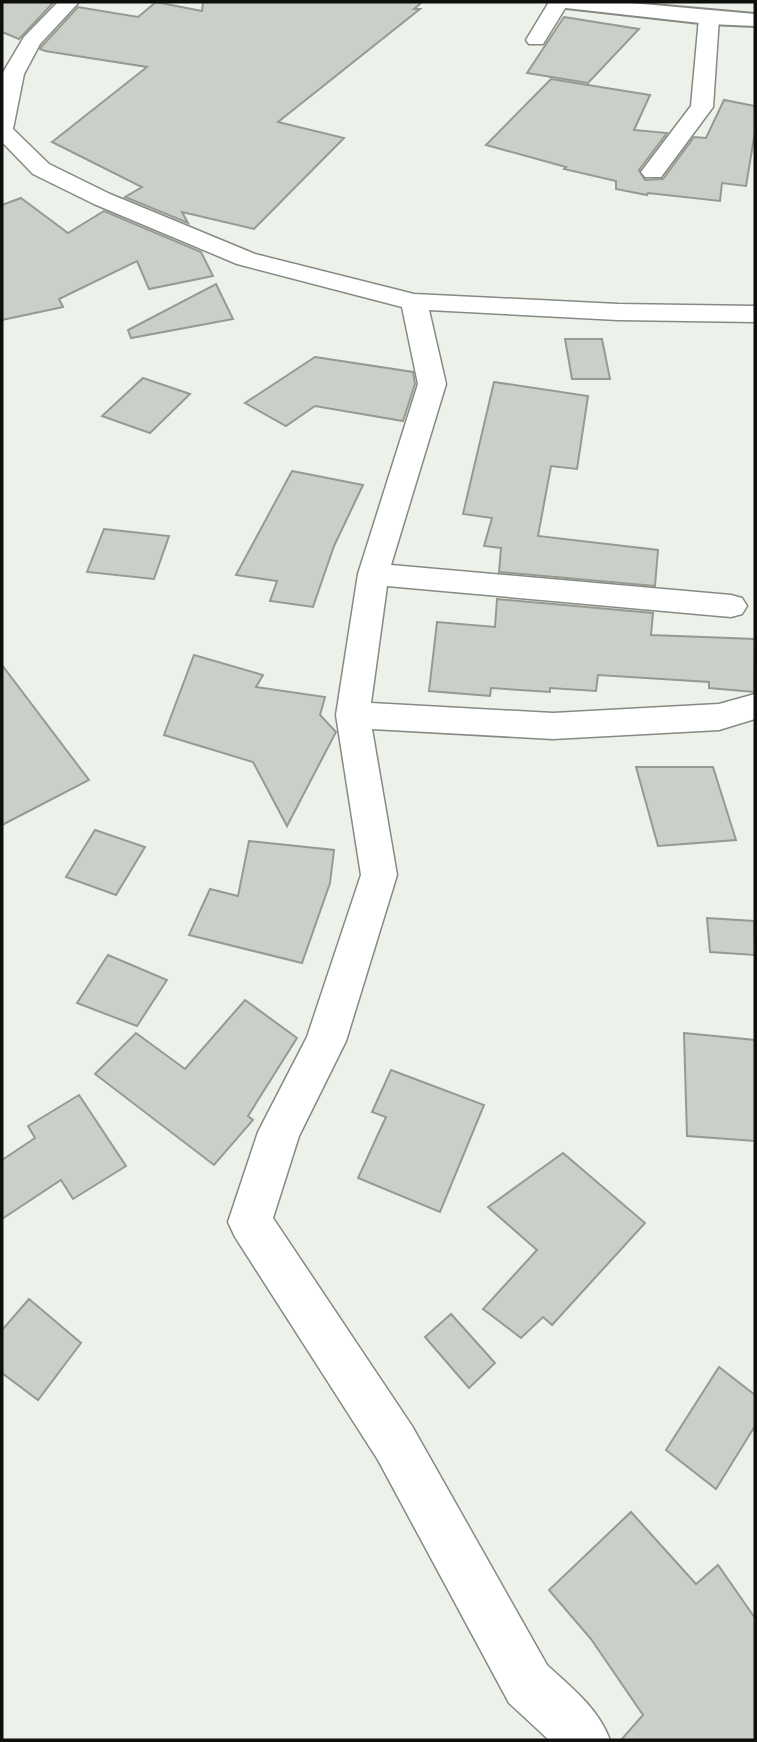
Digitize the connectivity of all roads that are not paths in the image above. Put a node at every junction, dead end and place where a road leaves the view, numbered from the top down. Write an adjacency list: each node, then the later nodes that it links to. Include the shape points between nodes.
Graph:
1 (69, 2): 7 (street, via 31,41 13,74)
2 (559, 2): 6 (street)
3 (566, 2): 4 (street)
4 (709, 19): 5 (street); 8 (street, via 702,107)
5 (755, 20)
6 (536, 40)
7 (2, 130): 9 (street, via 41,169 102,199 234,254)
8 (653, 172)
9 (414, 302): 10 (street); 11 (street, via 432,384)
10 (755, 314)
11 (373, 574): 12 (street); 14 (street)
12 (731, 606)
13 (755, 707): 14 (street, via 719,717 553,726)
14 (353, 715): 15 (street, via 379,876 326,1041 279,1132 250,1222 395,1444 528,1684)
15 (583, 1740)

